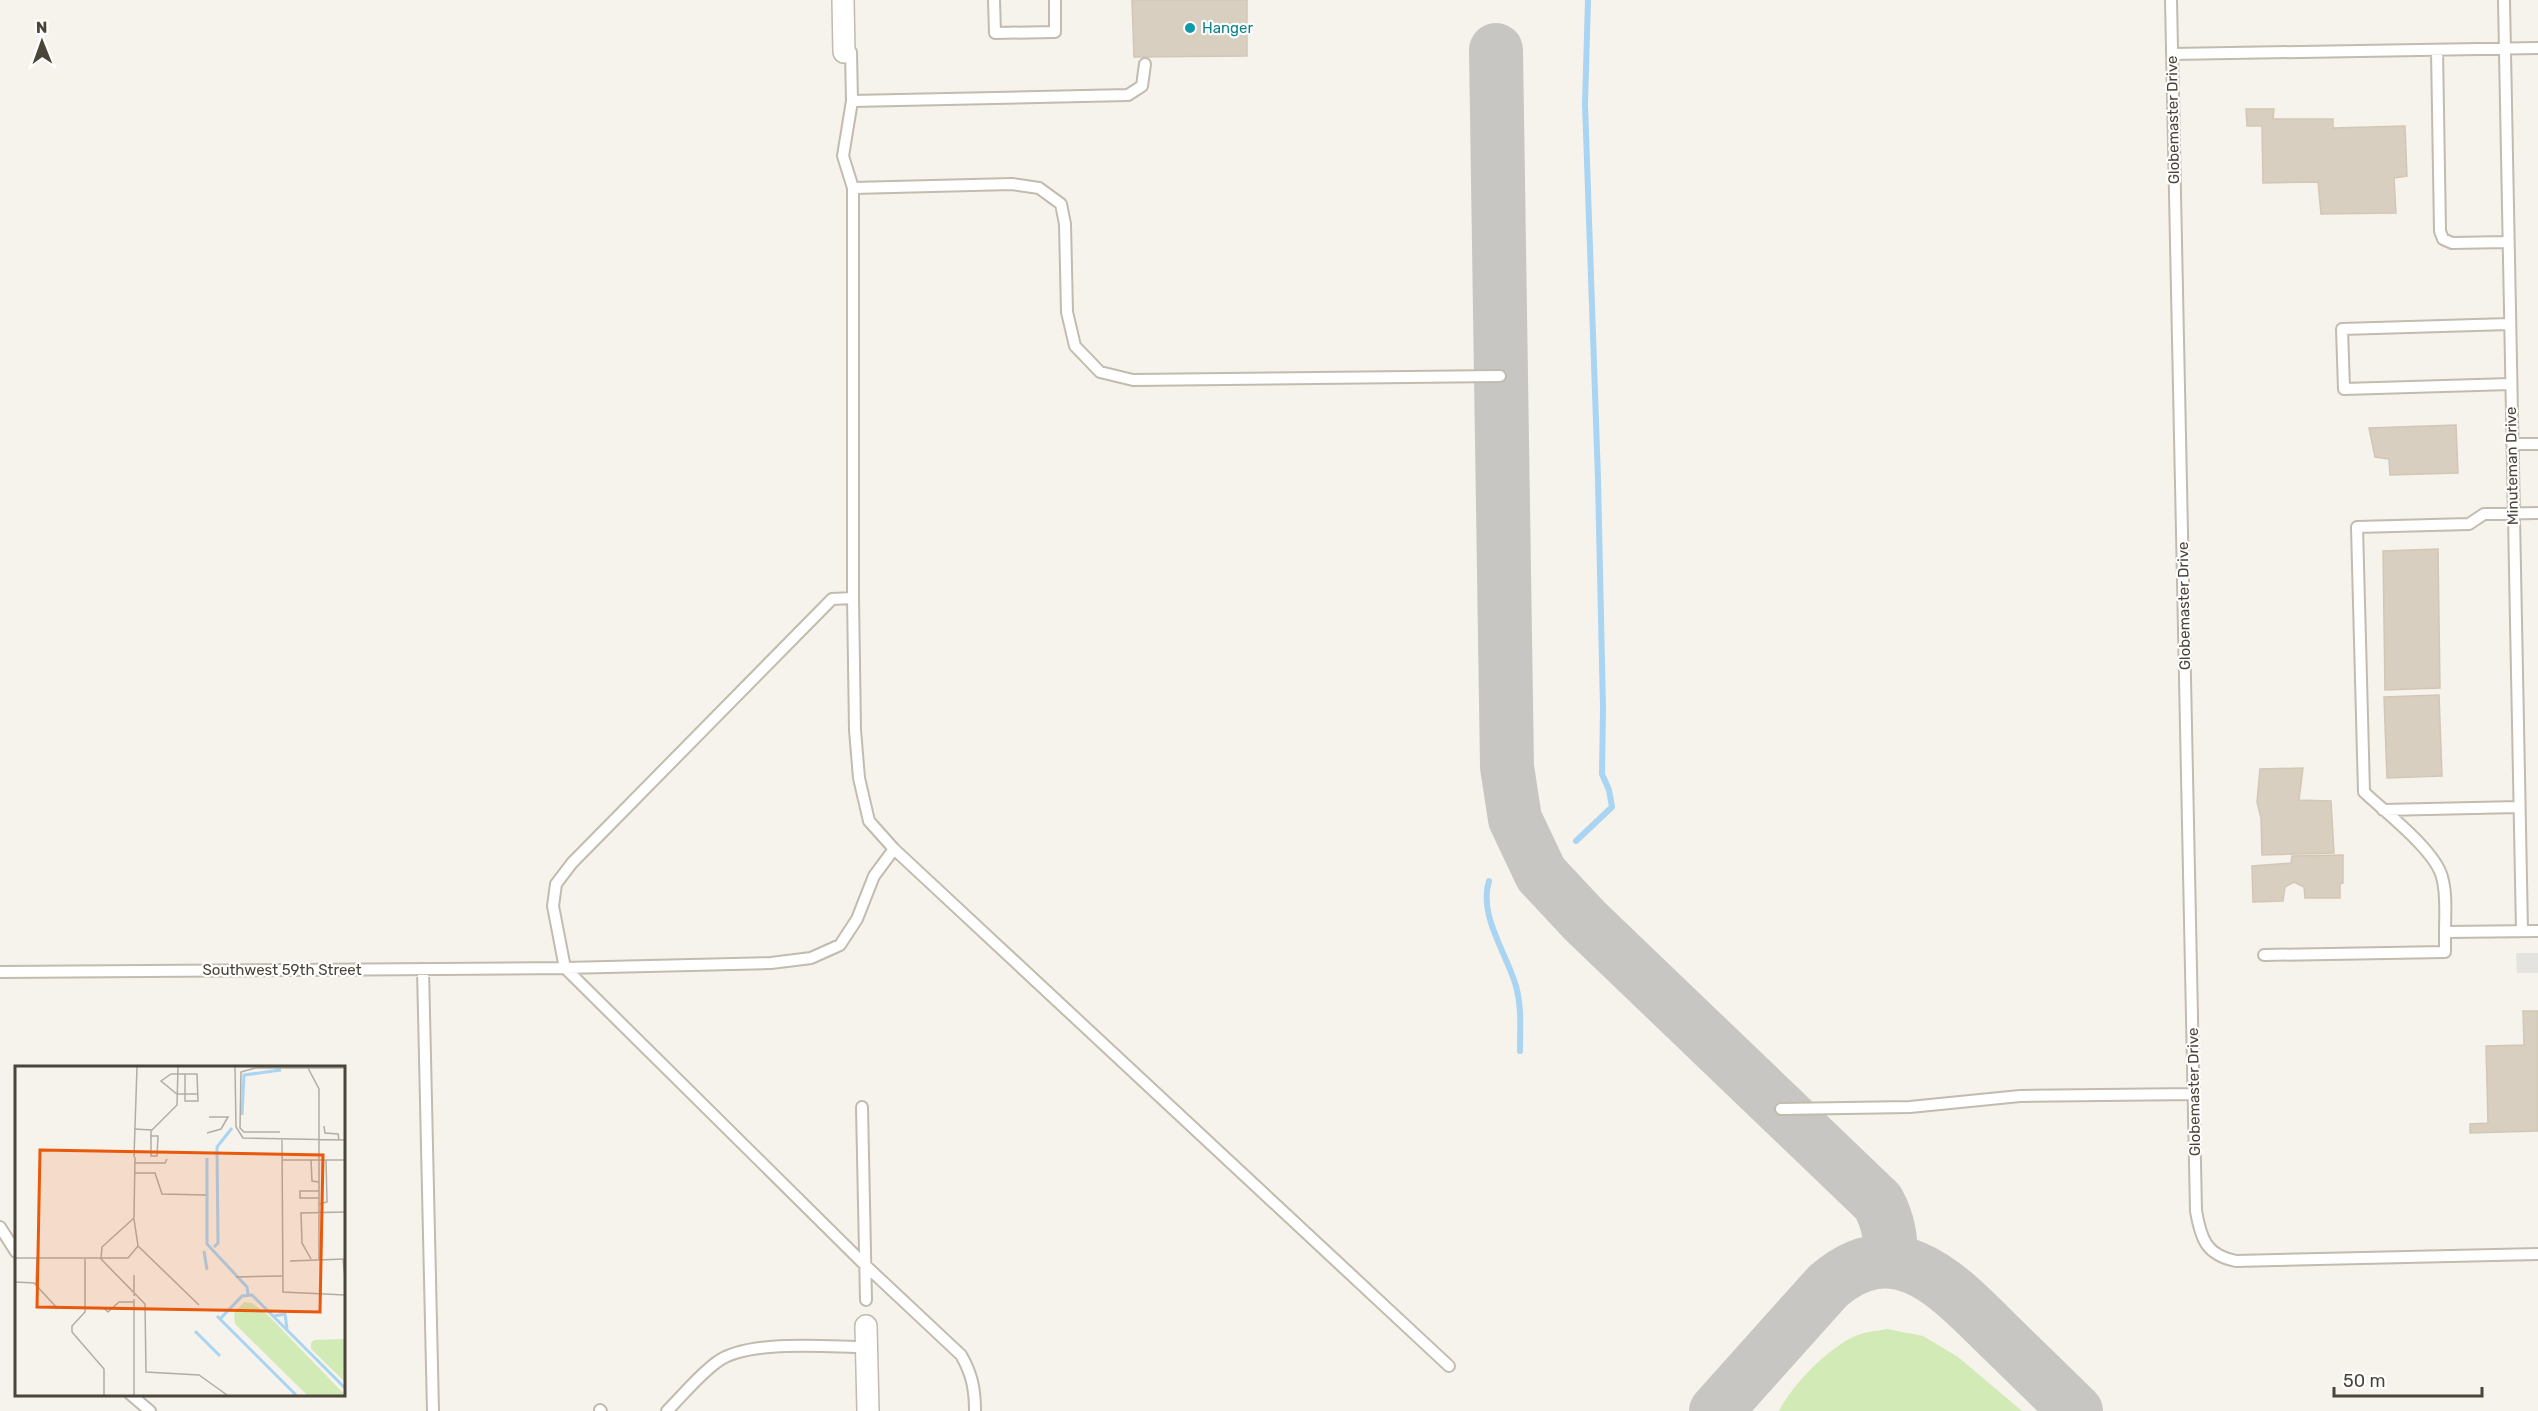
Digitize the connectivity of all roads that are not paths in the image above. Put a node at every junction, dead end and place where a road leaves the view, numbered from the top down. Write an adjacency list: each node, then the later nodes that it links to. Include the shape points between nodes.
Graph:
1 (843, 0): 9 (street)
2 (994, 0): 3 (lane, via 994,33 1055,32)
3 (1055, 0)
4 (2171, 0): 10 (lane, Globemaster Drive)
5 (2504, 0): 7 (lane, Minuteman Drive)
6 (2538, 48): 7 (lane)
7 (2504, 49): 8 (lane); 14 (lane, Minuteman Drive)
8 (2437, 50): 10 (lane); 14 (lane, via 2440,231 2443,239 2452,243)
9 (847, 52): 12 (lane)
10 (2172, 54): 33 (lane, Globemaster Drive)
11 (1145, 64): 12 (lane, via 1142,86 1128,95)
12 (852, 100): 13 (lane, via 843,156)
13 (854, 188): 16 (lane, via 1012,184 1039,188 1061,204 1067,312 1075,346 1100,372 1133,380); 22 (lane)
14 (2507, 242): 15 (lane, Minuteman Drive)
15 (2510, 324): 17 (lane, Minuteman Drive); 17 (lane, via 2342,329 2344,390)
16 (1500, 376)
17 (2510, 384): 18 (lane, Minuteman Drive)
18 (2512, 444): 19 (lane); 20 (lane, Minuteman Drive)
19 (2538, 444)
20 (2513, 513): 21 (lane); 23 (lane, Minuteman Drive); 24 (lane, via 2484,514 2469,524 2357,527 2364,792)
21 (2538, 513)
22 (853, 598): 25 (lane, via 855,730 860,778 869,821); 30 (lane, via 832,599 572,863 556,884 553,906)
23 (2519, 807): 24 (lane); 26 (lane, Minuteman Drive)
24 (2383, 810): 28 (lane, via 2434,859 2442,875)
25 (894, 849): 30 (lane, Southwest 59th Street, via 874,876 857,919 840,945 811,958 771,963); 42 (lane)
26 (2522, 931): 27 (lane); 28 (lane)
27 (2538, 931)
28 (2445, 932): 29 (lane, via 2445,952)
29 (2264, 956)
30 (564, 968): 31 (lane, Southwest 59th Street); 39 (lane)
31 (423, 969): 32 (lane, Southwest 59th Street); 45 (lane)
32 (0, 972)
33 (2194, 1094): 35 (lane, via 2020,1096 1910,1107); 38 (lane, Globemaster Drive, via 2196,1211 2200,1235 2221,1258 2236,1261)
34 (862, 1107): 39 (lane)
35 (1781, 1109)
36 (0, 1227): 37 (lane)
37 (15, 1250)
38 (2538, 1254)
39 (865, 1265): 40 (lane); 48 (lane, via 960,1355 970,1371)
40 (866, 1300)
41 (866, 1336): 46 (lane, via 736,1352 717,1362); 47 (street)
42 (1449, 1366)
43 (131, 1396): 44 (lane)
44 (150, 1411)
45 (433, 1411)
46 (668, 1411)
47 (868, 1411)
48 (975, 1411)

